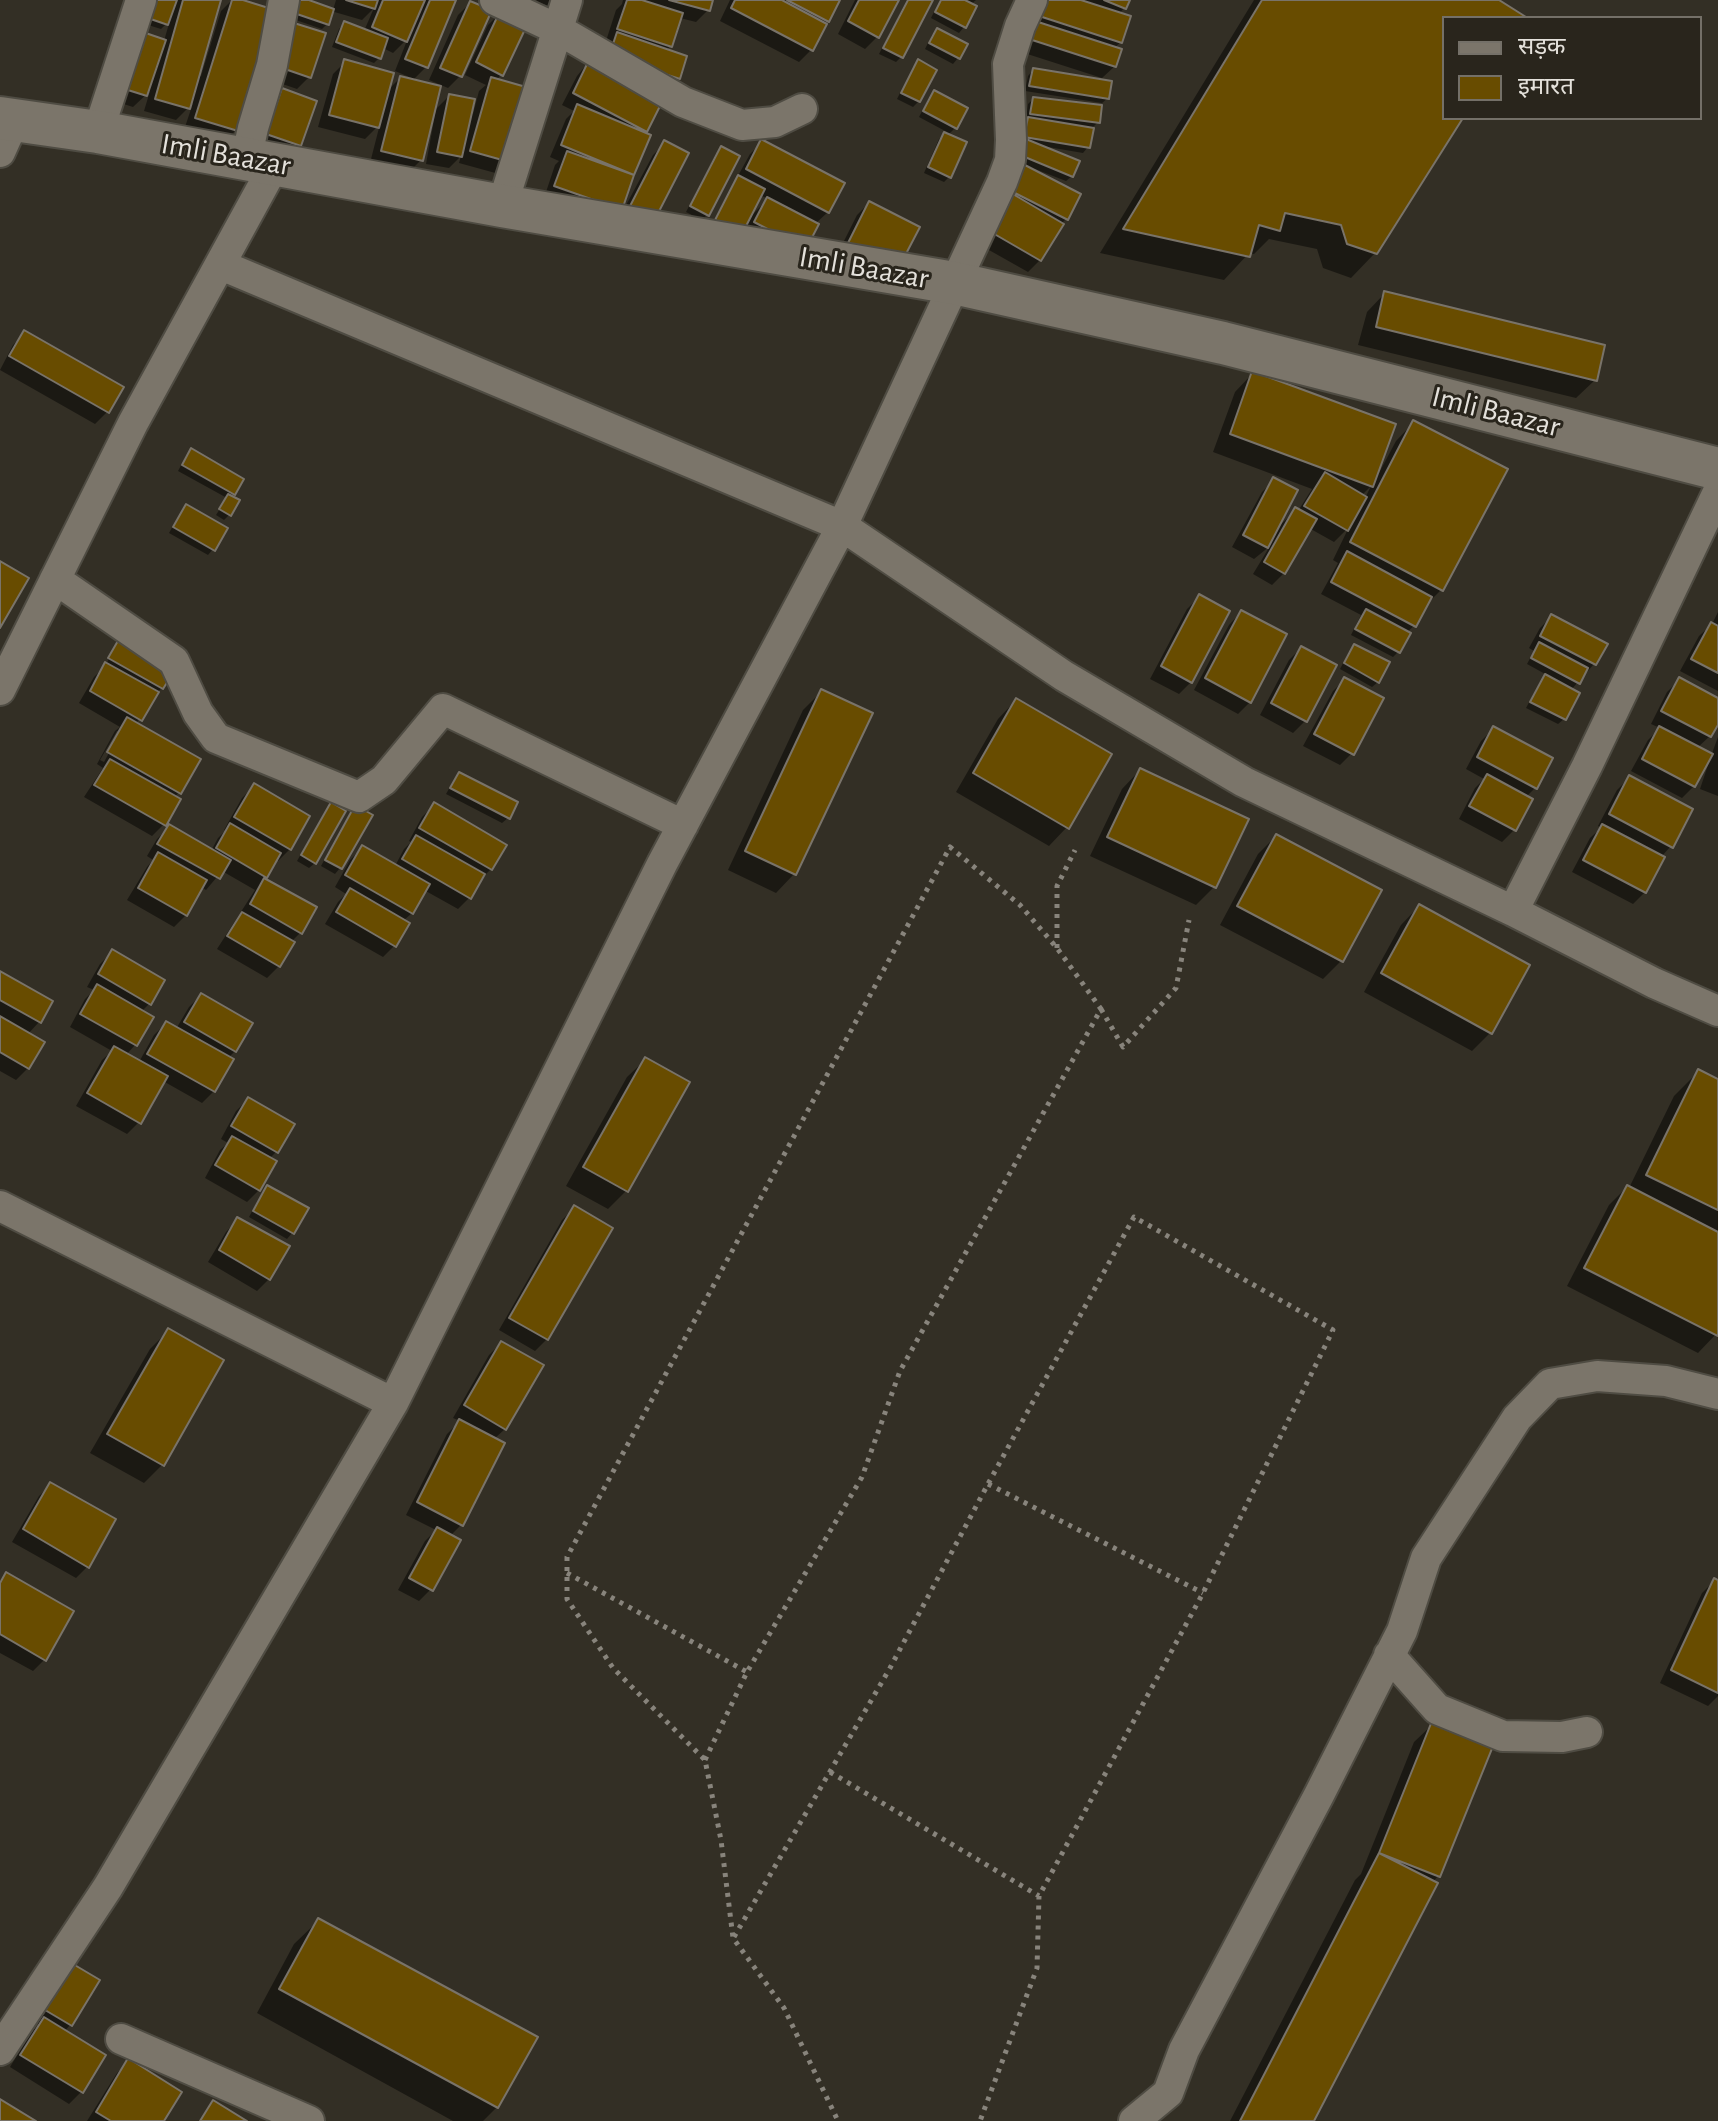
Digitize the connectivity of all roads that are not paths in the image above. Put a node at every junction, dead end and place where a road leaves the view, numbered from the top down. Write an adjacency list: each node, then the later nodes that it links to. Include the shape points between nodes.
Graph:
1 (141, 0): 9 (street)
2 (282, 0): 10 (street, via 272,65 253,128)
3 (495, 0): 6 (street)
4 (567, 0): 6 (street)
5 (1032, 0): 13 (street, via 1008,64 1010,160)
6 (559, 30): 7 (street, via 683,102 742,125 775,122); 11 (street)
7 (802, 109)
8 (5, 131): 9 (main road, Imli Baazar)
9 (98, 132): 10 (main road, Imli Baazar)
10 (261, 162): 11 (main road, Imli Baazar); 12 (street)
11 (502, 206): 13 (main road, Imli Baazar)
12 (221, 265): 16 (street); 17 (street)
13 (954, 283): 14 (main road, Imli Baazar, via 1223,343); 16 (street)
14 (1718, 469)
15 (1718, 492): 20 (street)
16 (842, 526): 19 (street); 20 (street, via 1064,676 1244,782)
17 (55, 579): 18 (street); 19 (street, via 174,661 216,738 359,797 384,780 443,709)
18 (0, 690)
19 (683, 825): 24 (street)
20 (1513, 911): 21 (street)
21 (1718, 1011)
22 (0, 1206): 24 (street)
23 (1718, 1394): 25 (street, via 1666,1381 1597,1376 1550,1384 1517,1418 1426,1558)
24 (393, 1403): 28 (street, via 108,1887)
25 (1389, 1655): 26 (street, via 1437,1709 1503,1736); 30 (street, via 1184,2050 1168,2093)
26 (1587, 1732)
27 (121, 2039): 29 (street)
28 (0, 2050)
29 (309, 2121)
30 (1134, 2121)

